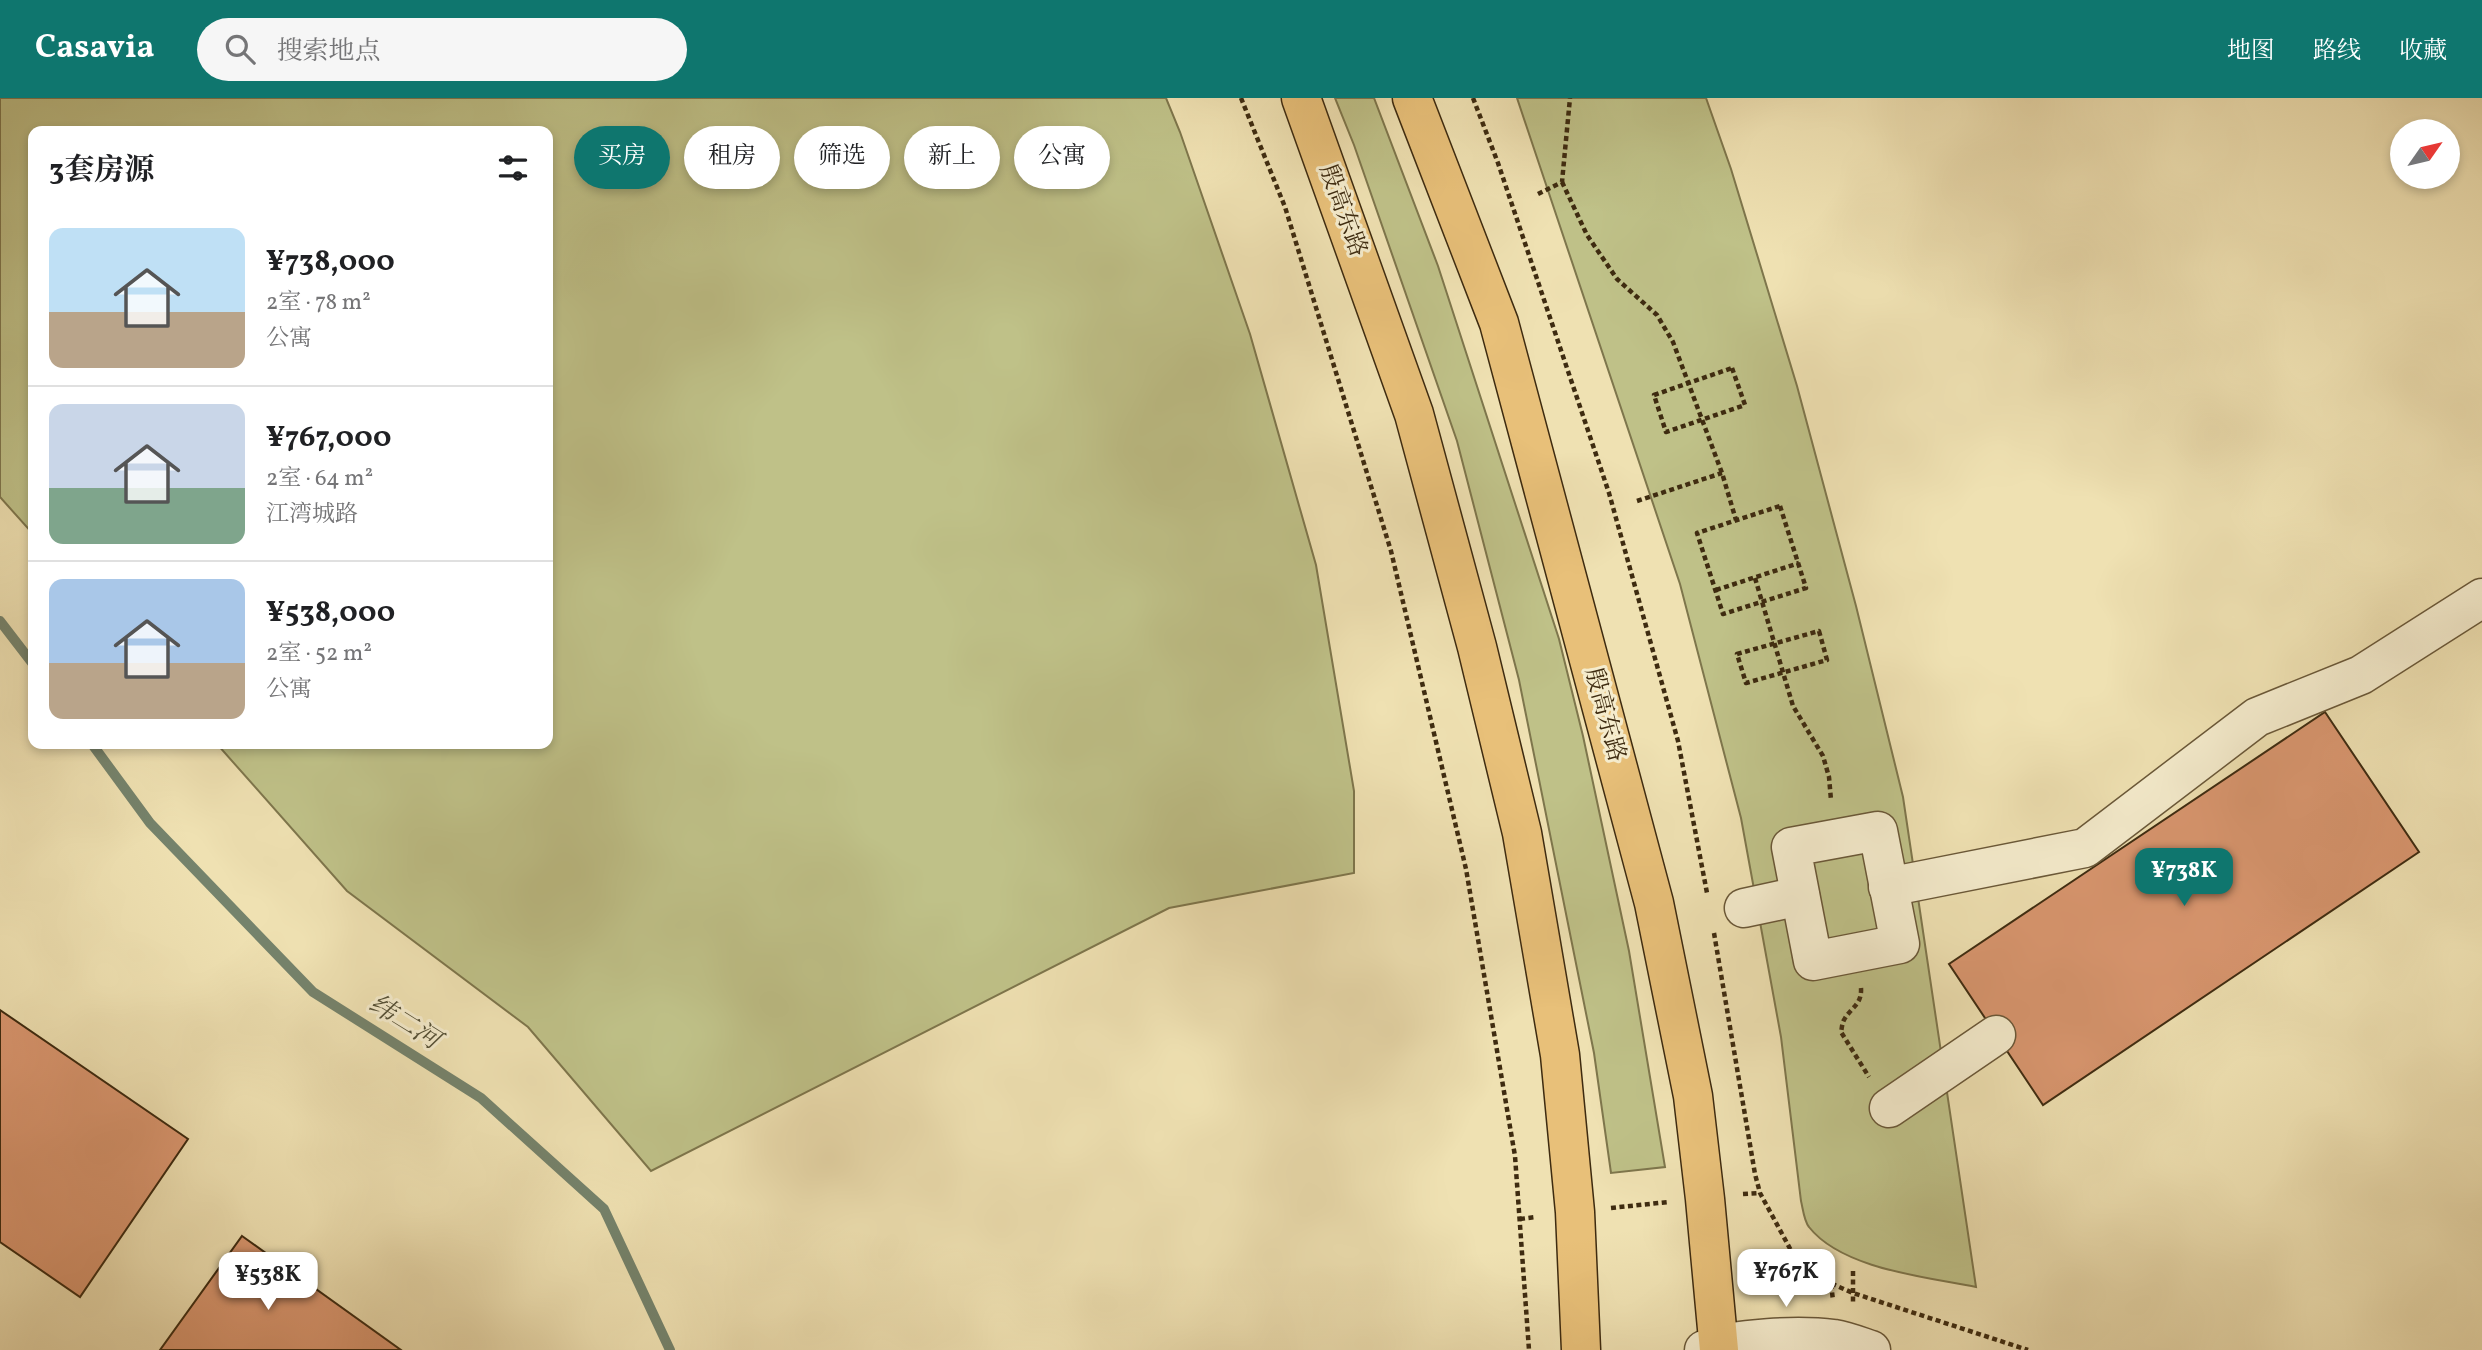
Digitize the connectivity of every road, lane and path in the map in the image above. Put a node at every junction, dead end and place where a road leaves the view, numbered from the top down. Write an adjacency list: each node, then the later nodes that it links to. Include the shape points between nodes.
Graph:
1 (1241, 98): 30 (path, via 1285,207 1391,551 1466,869 1515,1156)
2 (1301, 98): 29 (main road, 殷高东路, via 1414,414 1481,660 1525,846 1560,1055)
3 (1412, 98): 28 (main road, 殷高东路, via 1499,323 1647,876 1693,1096)
4 (1473, 98): 23 (path, via 1609,493)
5 (1570, 98): 6 (path)
6 (1562, 182): 7 (path); 8 (path, via 1587,235 1616,279 1657,315)
7 (1538, 194)
8 (1689, 383): 9 (path); 9 (path, via 1654,395 1666,432); 9 (path, via 1732,368 1745,405)
9 (1703, 419): 10 (path)
10 (1722, 473): 11 (path); 12 (path)
11 (1637, 501)
12 (1736, 520): 13 (path, via 1780,506); 15 (path, via 1697,533)
13 (1799, 563): 14 (path); 17 (path, via 1806,588)
14 (1755, 578): 15 (path); 17 (path)
15 (1716, 590): 17 (path, via 1723,614)
16 (2482, 598): 21 (street, via 2361,675 2258,717 2085,848)
17 (1761, 602): 18 (path)
18 (1774, 644): 19 (path); 19 (path, via 1737,654 1746,683); 19 (path, via 1819,631 1827,660)
19 (1783, 672): 20 (path, via 1793,706 1823,756)
20 (1835, 839): 21 (street, via 1878,831); 22 (street, via 1791,847)
21 (1888, 887): 24 (street, via 1900,944)
22 (1800, 896): 23 (street); 24 (street, via 1813,961)
23 (1722, 913): 27 (path)
24 (1856, 953): 26 (path, via 1861,998 1844,1019 1841,1032)
25 (1996, 1035): 26 (street)
26 (1889, 1108)
27 (1760, 1192): 28 (path); 35 (path, via 1794,1256 1821,1279)
28 (1705, 1199): 29 (path); 31 (main road, 殷高东路)
29 (1575, 1212): 30 (path); 33 (main road, 殷高东路)
30 (1520, 1219): 32 (path)
31 (1714, 1348): 34 (street, via 1804,1337)
32 (1529, 1350)
33 (1581, 1350)
34 (1871, 1350)
35 (2028, 1350)

